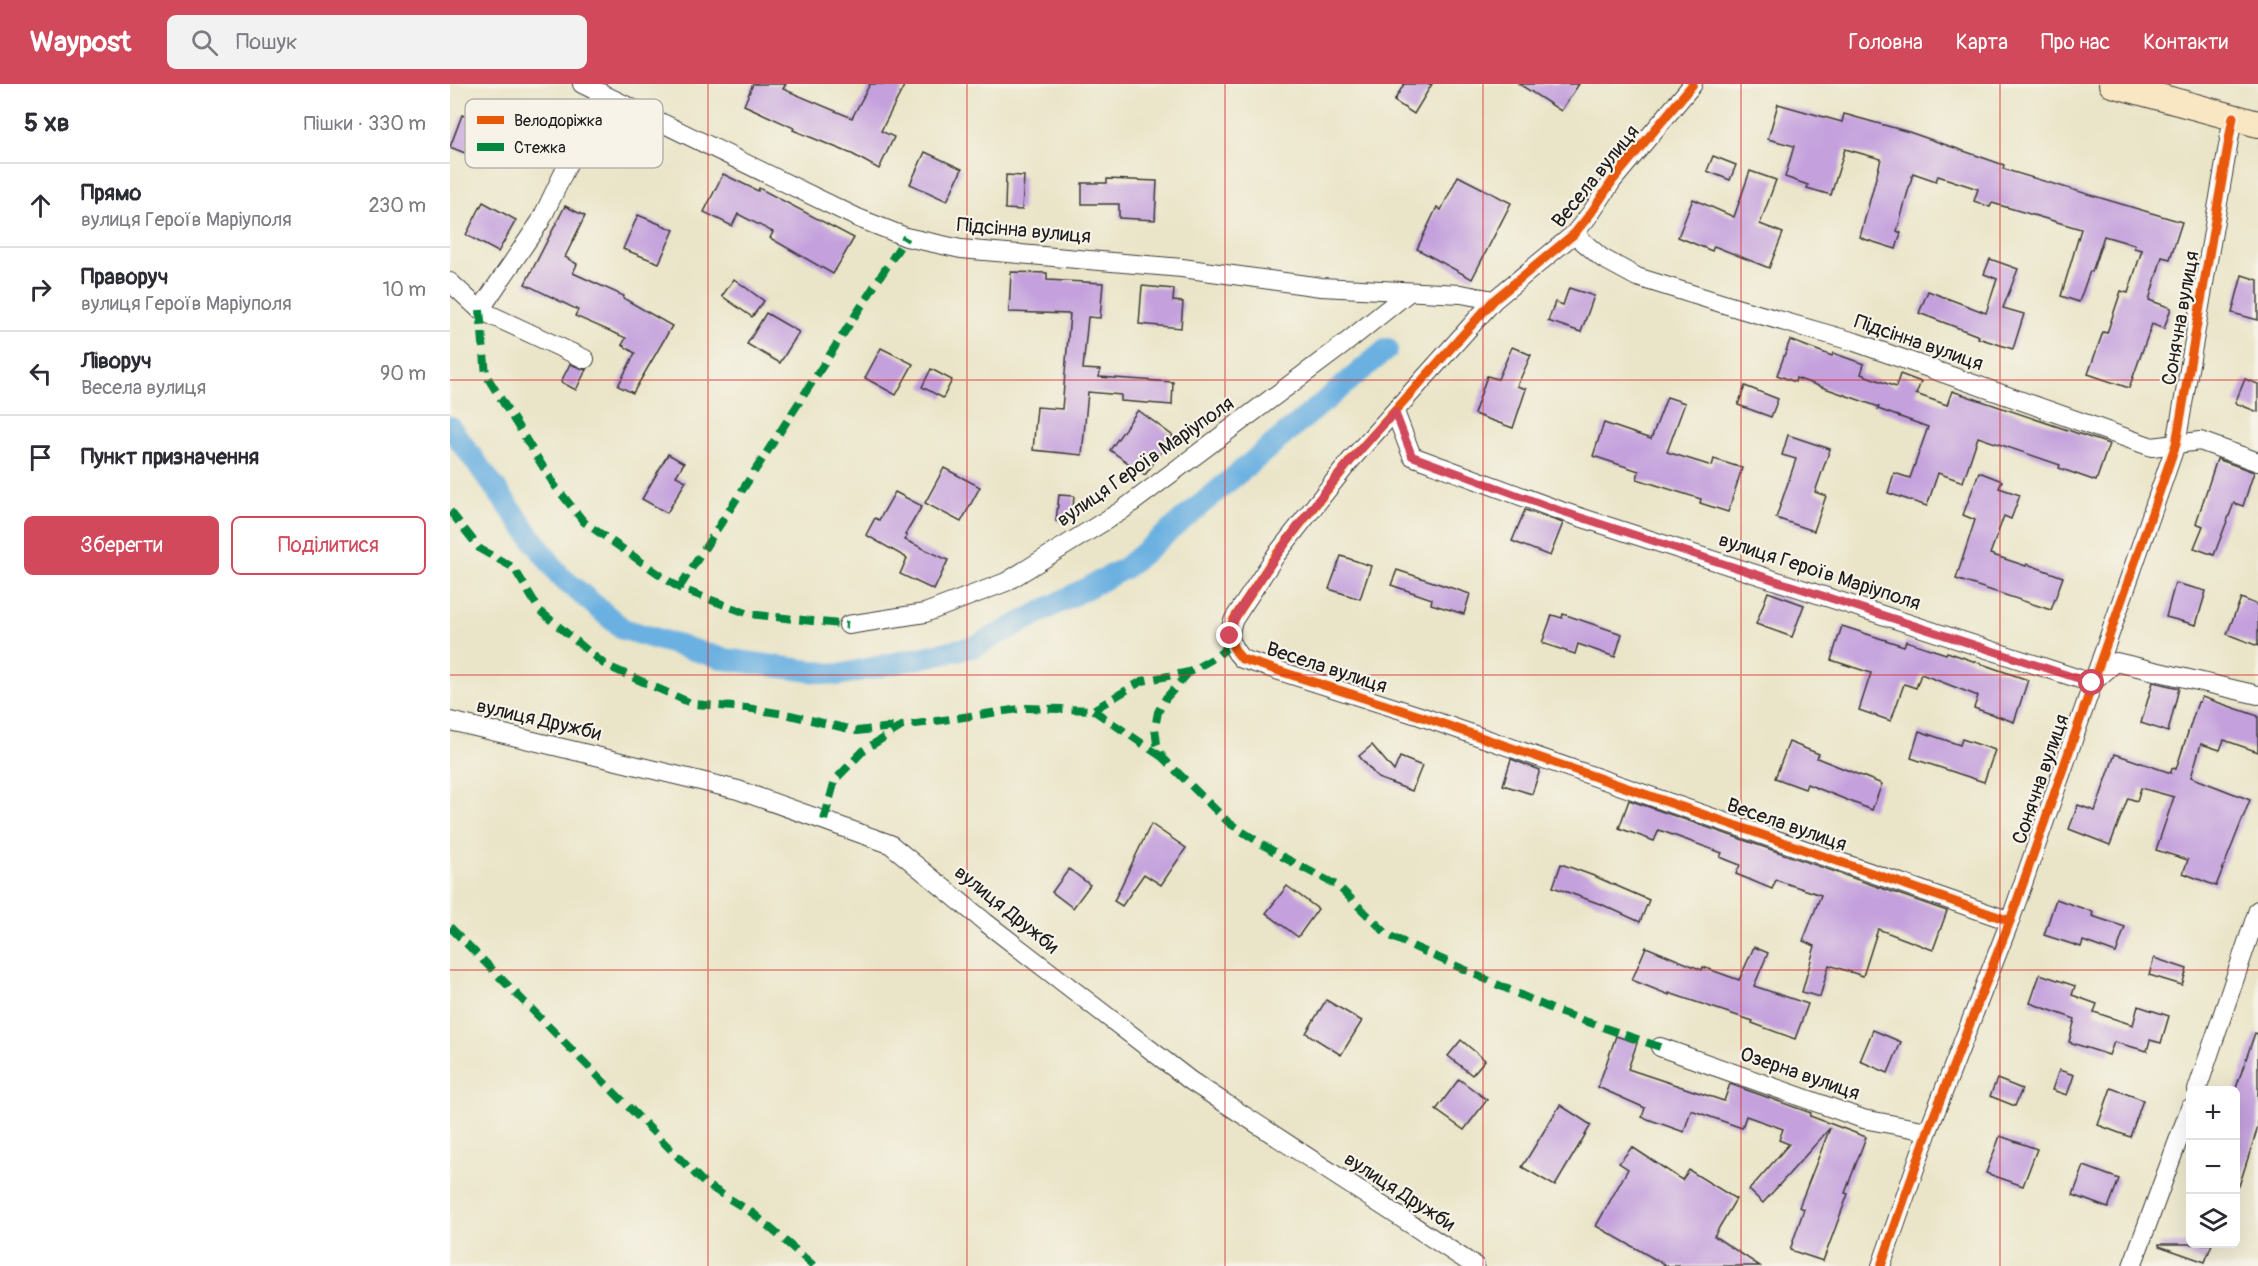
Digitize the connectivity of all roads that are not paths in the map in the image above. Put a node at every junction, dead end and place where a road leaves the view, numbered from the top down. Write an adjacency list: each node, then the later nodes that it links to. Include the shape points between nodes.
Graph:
1 (582, 84): 4 (street, Підсінна вулиця)
2 (1693, 84): 11 (street, Весела вулиця, via 1613,180)
3 (2112, 84): 7 (main road)
4 (602, 93): 5 (street); 6 (street, Підсінна вулиця)
5 (599, 99)
6 (614, 99)
7 (2233, 117): 9 (main road); 18 (street, Сонячна вулиця)
8 (663, 123): 13 (street, Підсінна вулиця, via 858,218 933,244 1182,268 1332,288)
9 (2258, 124)
10 (566, 168): 15 (street, via 540,222)
11 (1574, 234): 14 (street, Весела вулиця); 18 (street, Підсінна вулиця, via 1614,266 1671,289 1855,342 2152,447)
12 (450, 282): 15 (street)
13 (1409, 292): 14 (street, Підсінна вулиця); 20 (street, вулиця Героїв Маріуполя, via 1121,511 1006,582 925,613)
14 (1494, 300): 17 (street, Весела вулиця)
15 (480, 310): 16 (street)
16 (585, 359)
17 (1395, 412): 21 (street, вулиця Героїв Маріуполя, via 1412,456 1561,511); 25 (street, Весела вулиця, via 1276,555 1234,619 1230,627 1231,645 1242,659 1420,716)
18 (2176, 444): 19 (street, Підсінна вулиця, via 2200,441); 21 (street, Сонячна вулиця)
19 (2258, 462)
20 (848, 625)
21 (2092, 683): 22 (street, via 2116,662); 25 (street, Сонячна вулиця)
22 (2258, 695)
23 (450, 721): 30 (street, вулиця Дружби, via 738,790 890,843 985,922 1191,1081)
24 (2258, 910): 27 (street)
25 (2010, 921): 29 (street, Сонячна вулиця)
26 (1660, 1047): 29 (street, Озерна вулиця, via 1863,1119)
27 (2198, 1086)
28 (2186, 1119): 32 (street)
29 (1928, 1131): 31 (street, Сонячна вулиця)
30 (1475, 1266)
31 (1881, 1266)
32 (2132, 1266)

